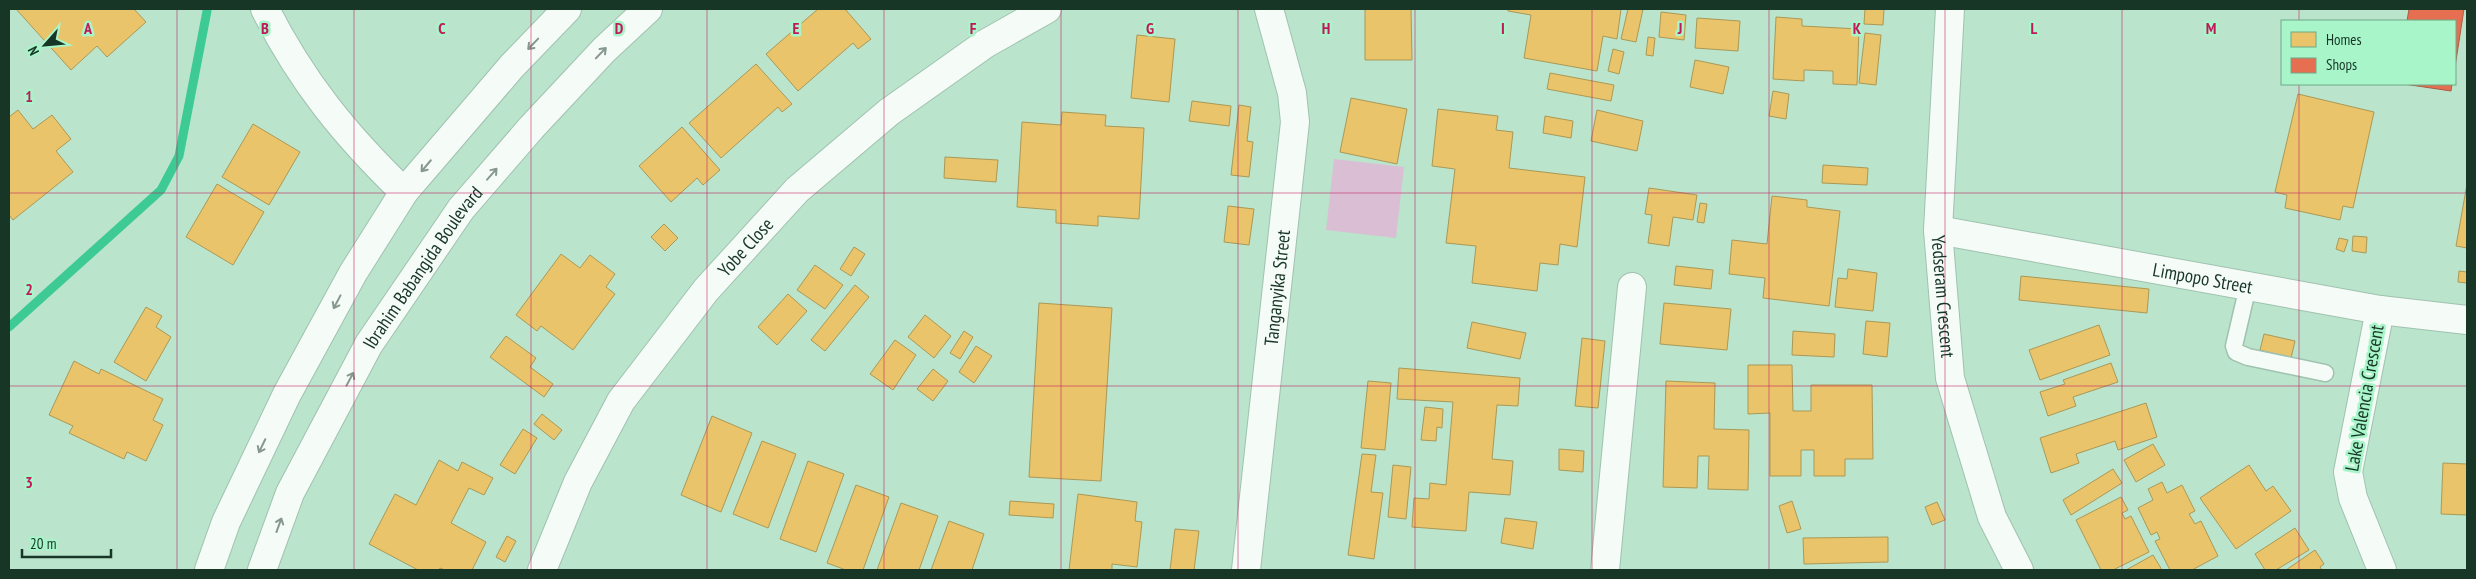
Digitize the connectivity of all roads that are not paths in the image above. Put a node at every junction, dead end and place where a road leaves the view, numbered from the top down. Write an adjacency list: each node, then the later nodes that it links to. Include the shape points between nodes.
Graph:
1 (265, 9): 7 (street, via 286,50 335,119)
2 (567, 9): 7 (street, one-way to 7, via 512,66)
3 (648, 9): 15 (street, Ibrahim Babangida Boulevard, one-way to 3, via 290,493 369,344 456,217 530,128)
4 (1047, 9): 16 (street, Yobe Close, via 985,44 889,112 797,190 719,276 621,401 578,482)
5 (1269, 9): 17 (street, Tanganyika Street, via 1292,93 1295,122)
6 (1950, 9): 8 (street, Yedseram Crescent)
7 (404, 192): 14 (street, one-way to 14, via 353,273 287,394 226,522)
8 (1938, 230): 9 (street, Limpopo Street); 19 (street, Yedseram Crescent, via 1950,378 1992,517)
9 (2248, 286): 11 (street, Limpopo Street); 13 (lane, via 2234,346 2236,352)
10 (1632, 287): 18 (street)
11 (2380, 310): 12 (street, Limpopo Street); 20 (street, Lake Valencia Crescent, via 2348,472 2353,498)
12 (2467, 320)
13 (2325, 373)
14 (209, 570)
15 (262, 570)
16 (542, 570)
17 (1246, 570)
18 (1605, 570)
19 (2019, 570)
20 (2382, 570)

